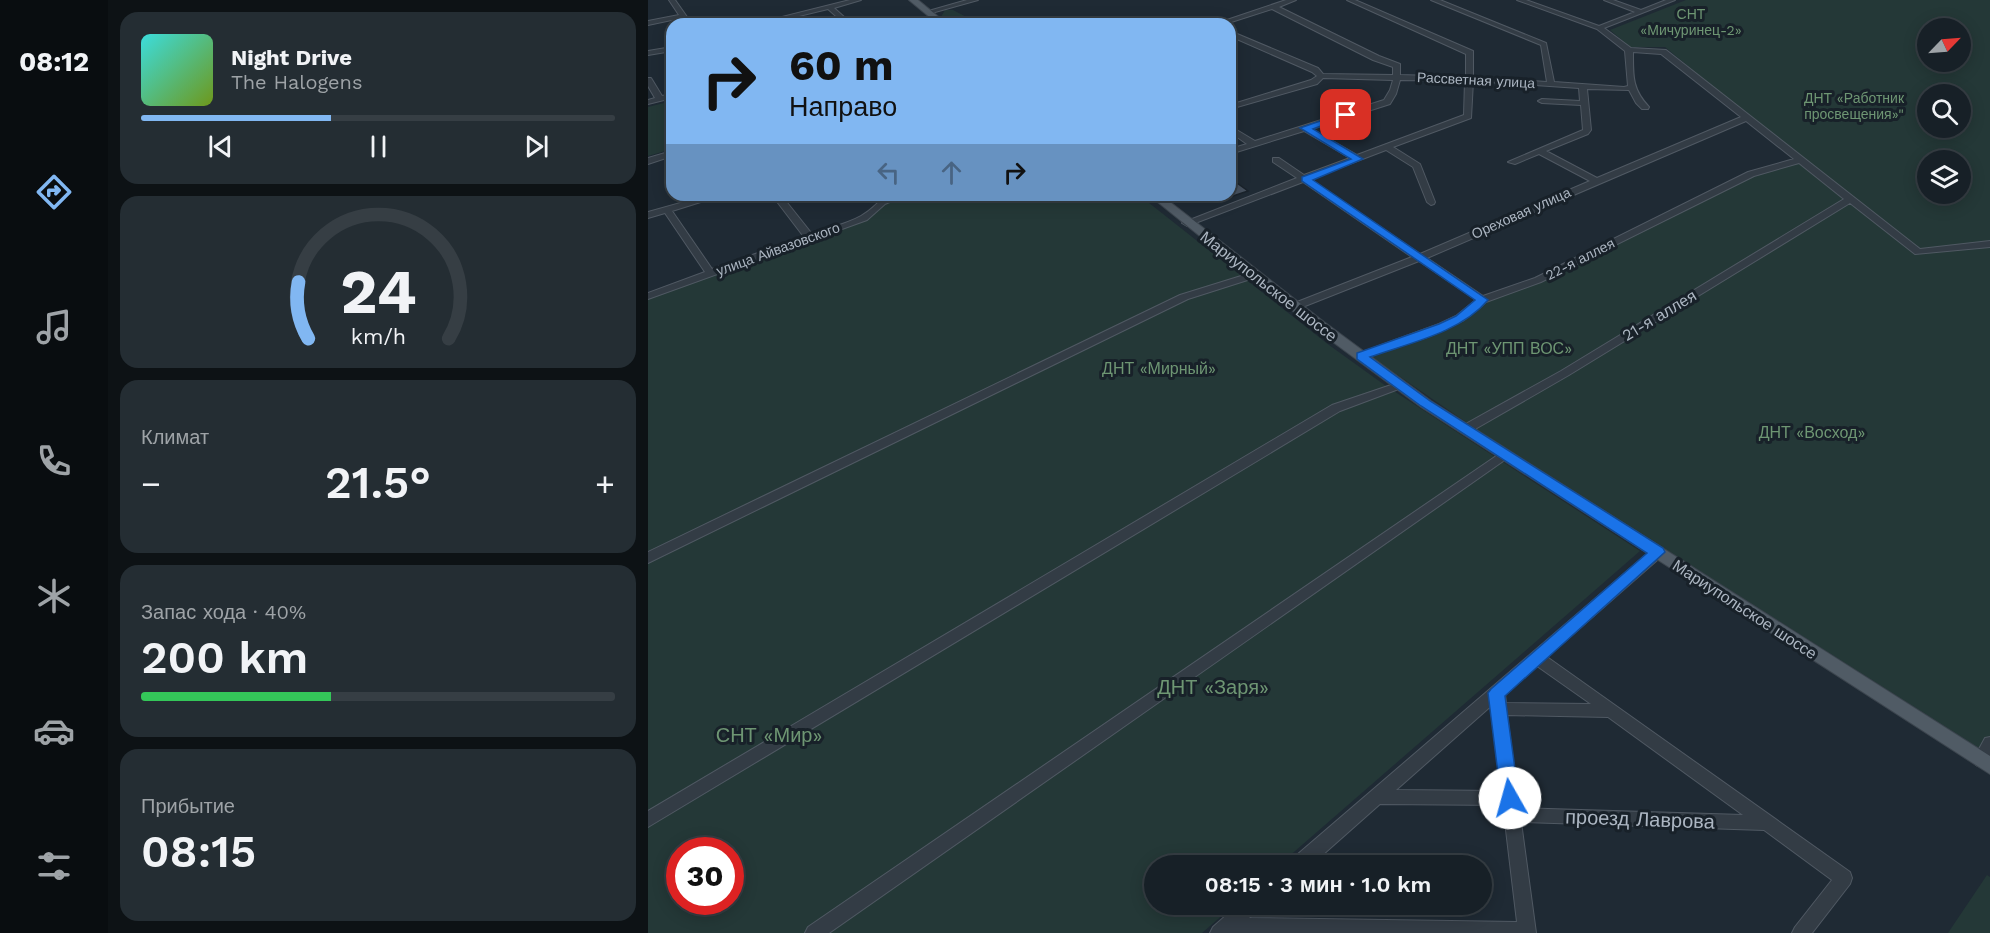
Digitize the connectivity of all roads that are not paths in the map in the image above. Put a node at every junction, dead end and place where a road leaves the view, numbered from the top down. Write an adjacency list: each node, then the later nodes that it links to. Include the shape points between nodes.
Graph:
1 (672, 0): 15 (street)
2 (858, 0): 12 (street)
3 (913, 0): 13 (main road)
4 (975, 0): 13 (street)
5 (1293, 0): 11 (street)
6 (1350, 0): 30 (street, via 1467,50)
7 (1434, 0): 32 (street, via 1544,44)
8 (1520, 0): 23 (street)
9 (1607, 0): 14 (street)
10 (1672, 0): 14 (street)
11 (1272, 6): 20 (street); 29 (street, via 1397,66)
12 (829, 7): 17 (street); 18 (street)
13 (928, 12): 19 (main road)
14 (1641, 12): 23 (street)
15 (682, 16): 16 (street)
16 (672, 18)
17 (782, 18)
18 (842, 18)
19 (936, 18)
20 (1236, 18)
21 (666, 19): 22 (street)
22 (648, 23)
23 (1599, 28): 26 (street)
24 (1236, 36): 28 (street)
25 (666, 50): 27 (street)
26 (1629, 50): 34 (street); 42 (street, via 1663,52)
27 (648, 54)
28 (1321, 76): 29 (street, Рассветная улица); 40 (street, via 1314,82)
29 (1397, 77): 30 (street, Рассветная улица); 43 (street, via 1387,102)
30 (1470, 79): 32 (street, Рассветная улица); 46 (street, via 1468,116)
31 (648, 80): 36 (street)
32 (1551, 84): 33 (street, Рассветная улица)
33 (1583, 86): 34 (street, Рассветная улица); 39 (street)
34 (1631, 87): 41 (street, via 1635,99)
35 (666, 98): 36 (street)
36 (660, 99): 38 (street)
37 (1542, 101): 39 (street)
38 (648, 102)
39 (1584, 103): 48 (street, via 1587,130)
40 (1236, 105)
41 (1645, 107)
42 (1745, 118): 53 (street); 56 (street, Ореховая улица)
43 (1305, 128): 45 (street); 50 (street)
44 (1236, 132): 45 (street)
45 (1253, 144): 47 (street)
46 (1389, 148): 50 (street); 62 (street, via 1417,166)
47 (1236, 150)
48 (1540, 151): 54 (street); 56 (street)
49 (666, 155): 51 (street)
50 (1358, 159): 55 (street)
51 (648, 160)
52 (1276, 160): 55 (street)
53 (1800, 160): 57 (street); 72 (street, 22-я аллея, via 1751,174 1538,280)
54 (1512, 162)
55 (1305, 179): 65 (street); 68 (street)
56 (1596, 181): 68 (street, Ореховая улица)
57 (1850, 199): 67 (street, via 1918,252); 76 (street, 21-я аллея)
58 (698, 201): 63 (street)
59 (781, 201): 66 (street)
60 (885, 201): 66 (street, улица Айвазовского, via 864,218)
61 (1161, 201): 65 (main road, Мариупольское шоссе)
62 (1431, 202)
63 (667, 210): 64 (street); 69 (street)
64 (648, 215)
65 (1188, 223): 70 (main road, Мариупольское шоссе)
66 (810, 238): 69 (street, улица Айвазовского)
67 (1990, 244)
68 (1421, 257): 72 (street); 73 (street, Ореховая улица)
69 (710, 273): 71 (street, улица Айвазовского)
70 (1254, 274): 73 (main road, Мариупольское шоссе); 79 (street, via 1184,297)
71 (648, 296)
72 (1482, 300): 74 (street, 22-я аллея, via 1443,326)
73 (1296, 306): 74 (main road, Мариупольское шоссе)
74 (1361, 356): 75 (main road, Мариупольское шоссе)
75 (1400, 385): 76 (main road, Мариупольское шоссе); 87 (street, via 1336,408)
76 (1466, 429): 77 (main road, Мариупольское шоссе)
77 (1505, 454): 78 (main road, Мариупольское шоссе); 93 (street)
78 (1658, 552): 80 (street); 83 (main road, Мариупольское шоссе)
79 (648, 558)
80 (1537, 658): 81 (street); 82 (street)
81 (1498, 701): 82 (street); 84 (street); 85 (street)
82 (1611, 711): 88 (street)
83 (1986, 755)
84 (1377, 797): 85 (street); 89 (street)
85 (1510, 798): 86 (street)
86 (1512, 815): 88 (street, проезд Лаврова); 92 (street)
87 (648, 820)
88 (1767, 823): 94 (street, via 1844,878)
89 (1310, 855)
90 (1239, 915): 91 (street)
91 (1222, 930): 92 (street)
92 (1527, 932)
93 (814, 933)
94 (1801, 933)

